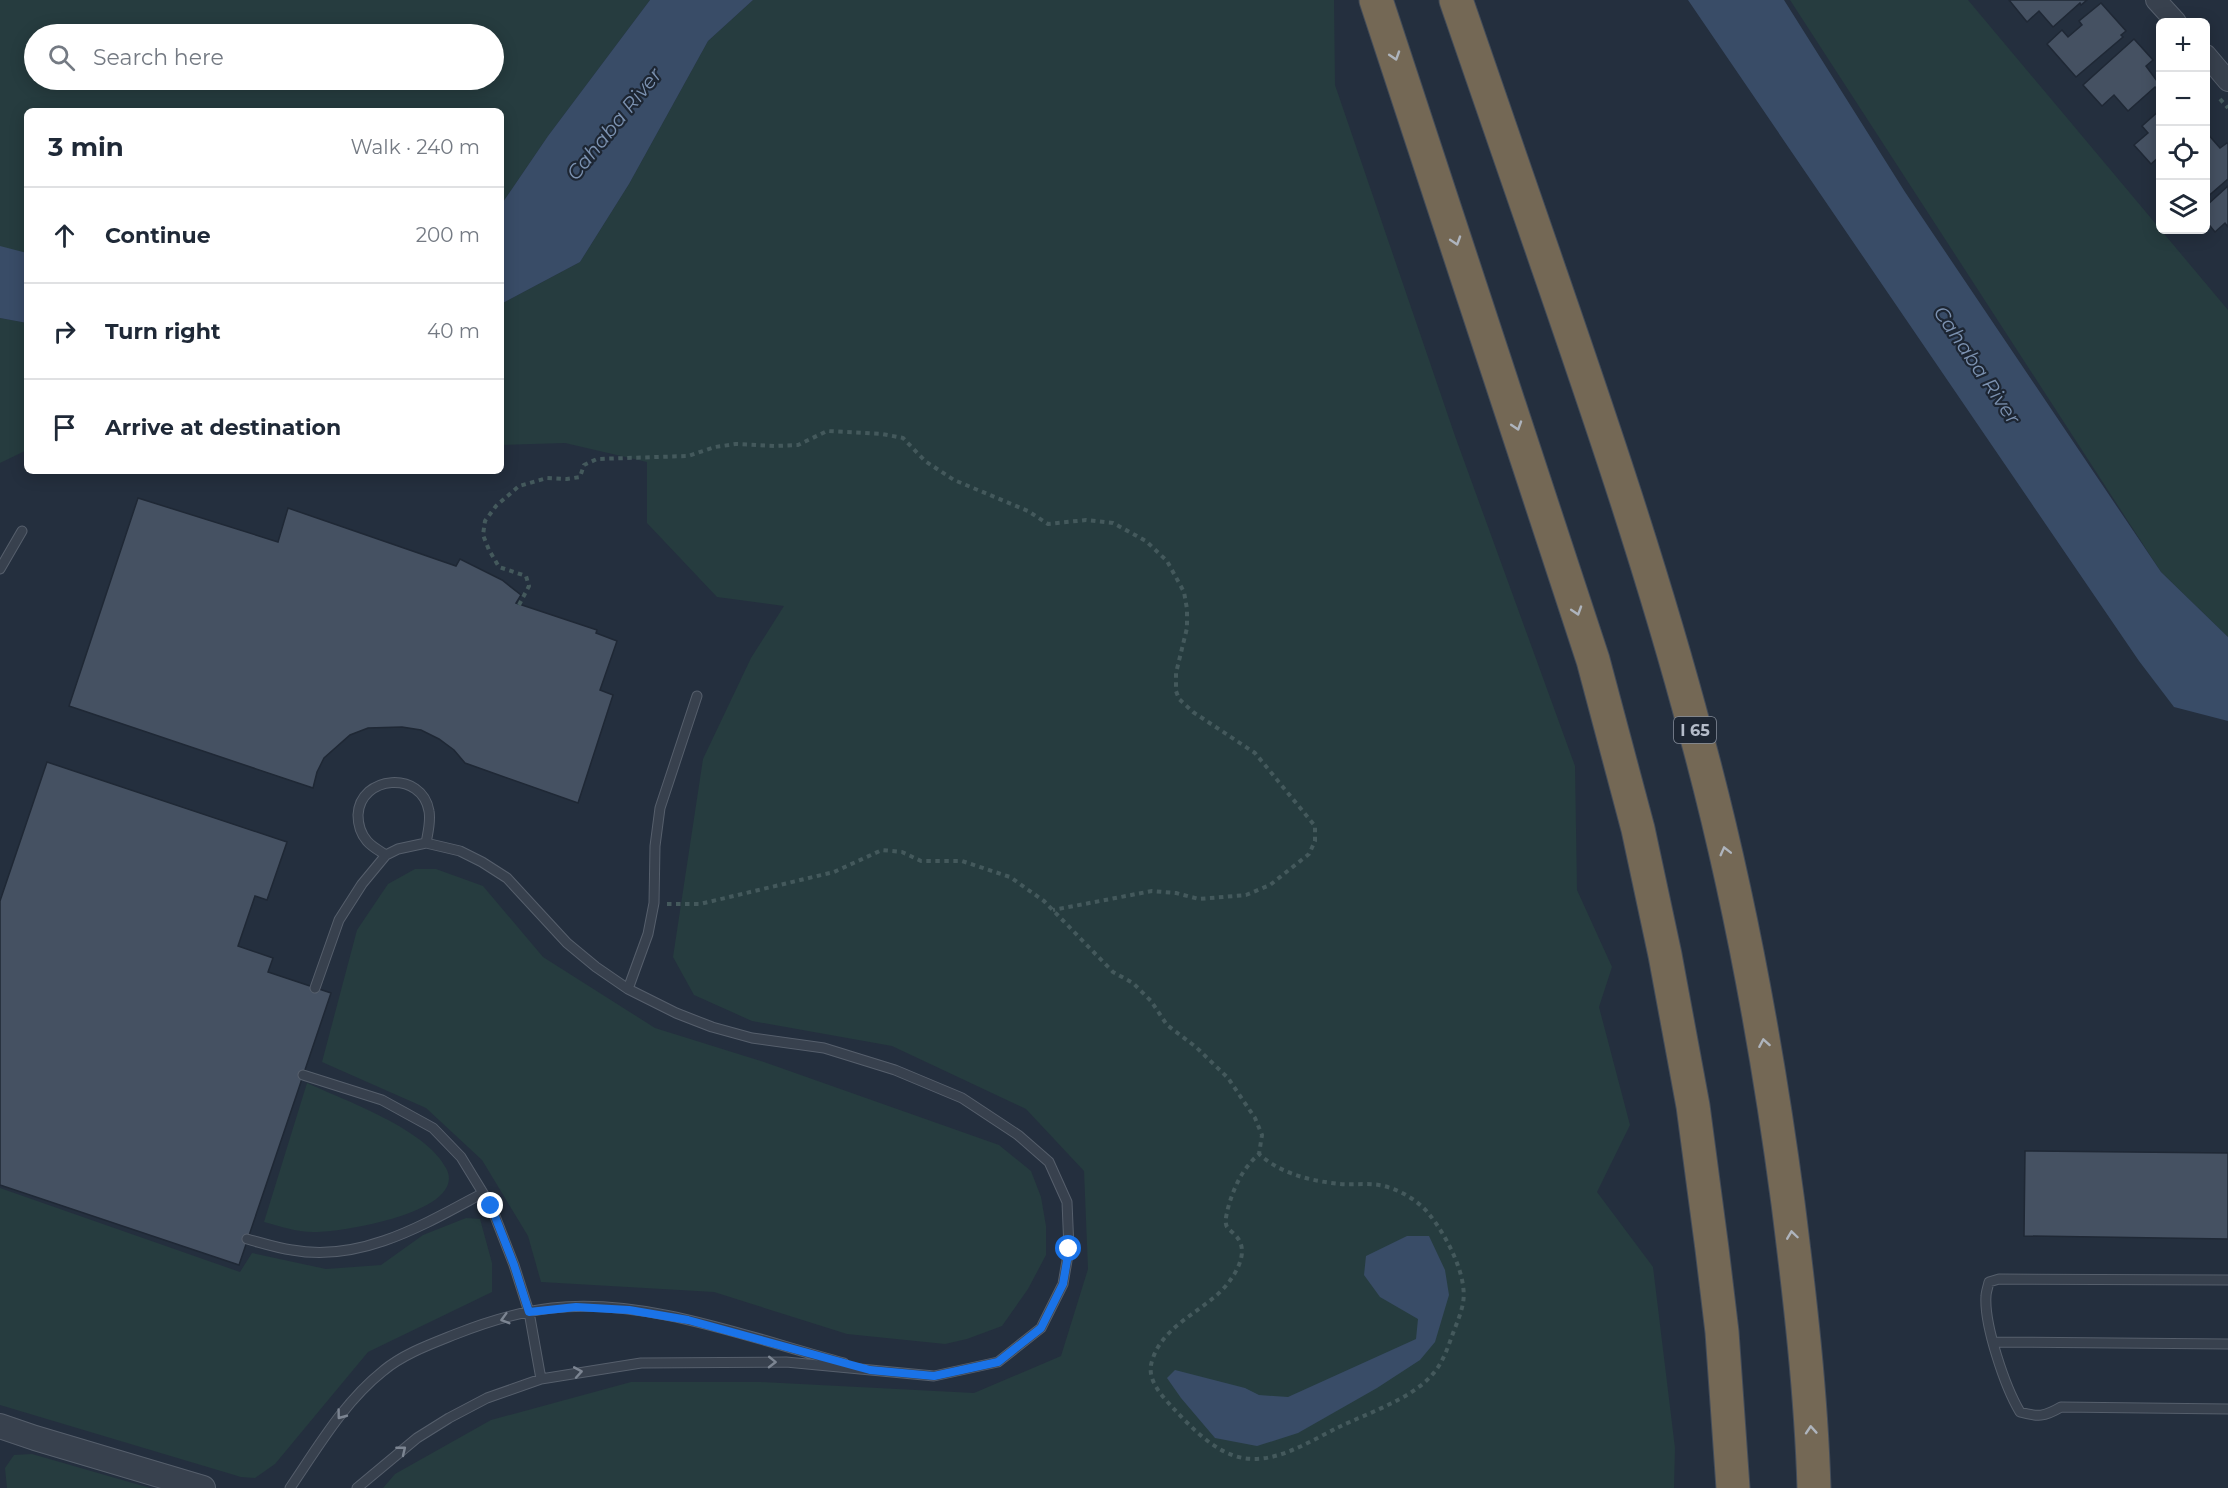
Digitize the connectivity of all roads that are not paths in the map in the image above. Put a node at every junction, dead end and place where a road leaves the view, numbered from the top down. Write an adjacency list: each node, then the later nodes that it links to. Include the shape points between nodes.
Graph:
1 (1376, 0): 28 (highway, one-way to 28, via 1593,660 1638,829 1693,1106 1722,1332)
2 (1456, 0): 29 (highway, I 65, one-way to 2, via 1808,1385 1782,1160 1766,1049 1728,863 1697,736 1630,507)
3 (2156, 0): 4 (street)
4 (2172, 18)
5 (2210, 61): 6 (street)
6 (2228, 81)
7 (22, 531): 8 (lane)
8 (0, 569)
9 (697, 696): 13 (lane, via 660,808 654,903 648,934)
10 (426, 843): 11 (lane); 11 (lane, via 430,819 424,797 405,783 381,783 363,798 358,821 368,842); 13 (lane, via 460,851 507,878 567,943)
11 (386, 855): 12 (lane, via 339,920)
12 (315, 988)
13 (628, 989): 21 (lane, via 712,1027 752,1038 825,1048 904,1074 962,1098 1018,1134 1049,1162 1067,1202 1069,1249 1063,1284 1041,1328 998,1362 934,1376)
14 (303, 1075): 15 (lane, via 381,1100 433,1128 461,1157)
15 (483, 1194): 16 (lane, via 391,1239 354,1249 294,1251); 18 (lane, via 514,1265)
16 (247, 1239)
17 (2228, 1280): 19 (lane, via 1999,1279 1989,1282 1986,1295)
18 (529, 1312): 21 (lane, via 576,1307 639,1311 688,1320); 22 (lane); 26 (lane, one-way to 26, via 471,1328 424,1347 383,1370 344,1409)
19 (1994, 1342): 20 (lane); 23 (lane, via 2011,1399 2020,1412 2037,1417 2061,1407)
20 (2228, 1344)
21 (870, 1370): 22 (lane, one-way to 21, via 641,1363 786,1362)
22 (541, 1379): 27 (lane, one-way to 22, via 417,1438 449,1418 488,1398)
23 (2228, 1409)
24 (0, 1425): 25 (street)
25 (203, 1488)
26 (290, 1488)
27 (357, 1488)
28 (1733, 1488)
29 (1814, 1488)

